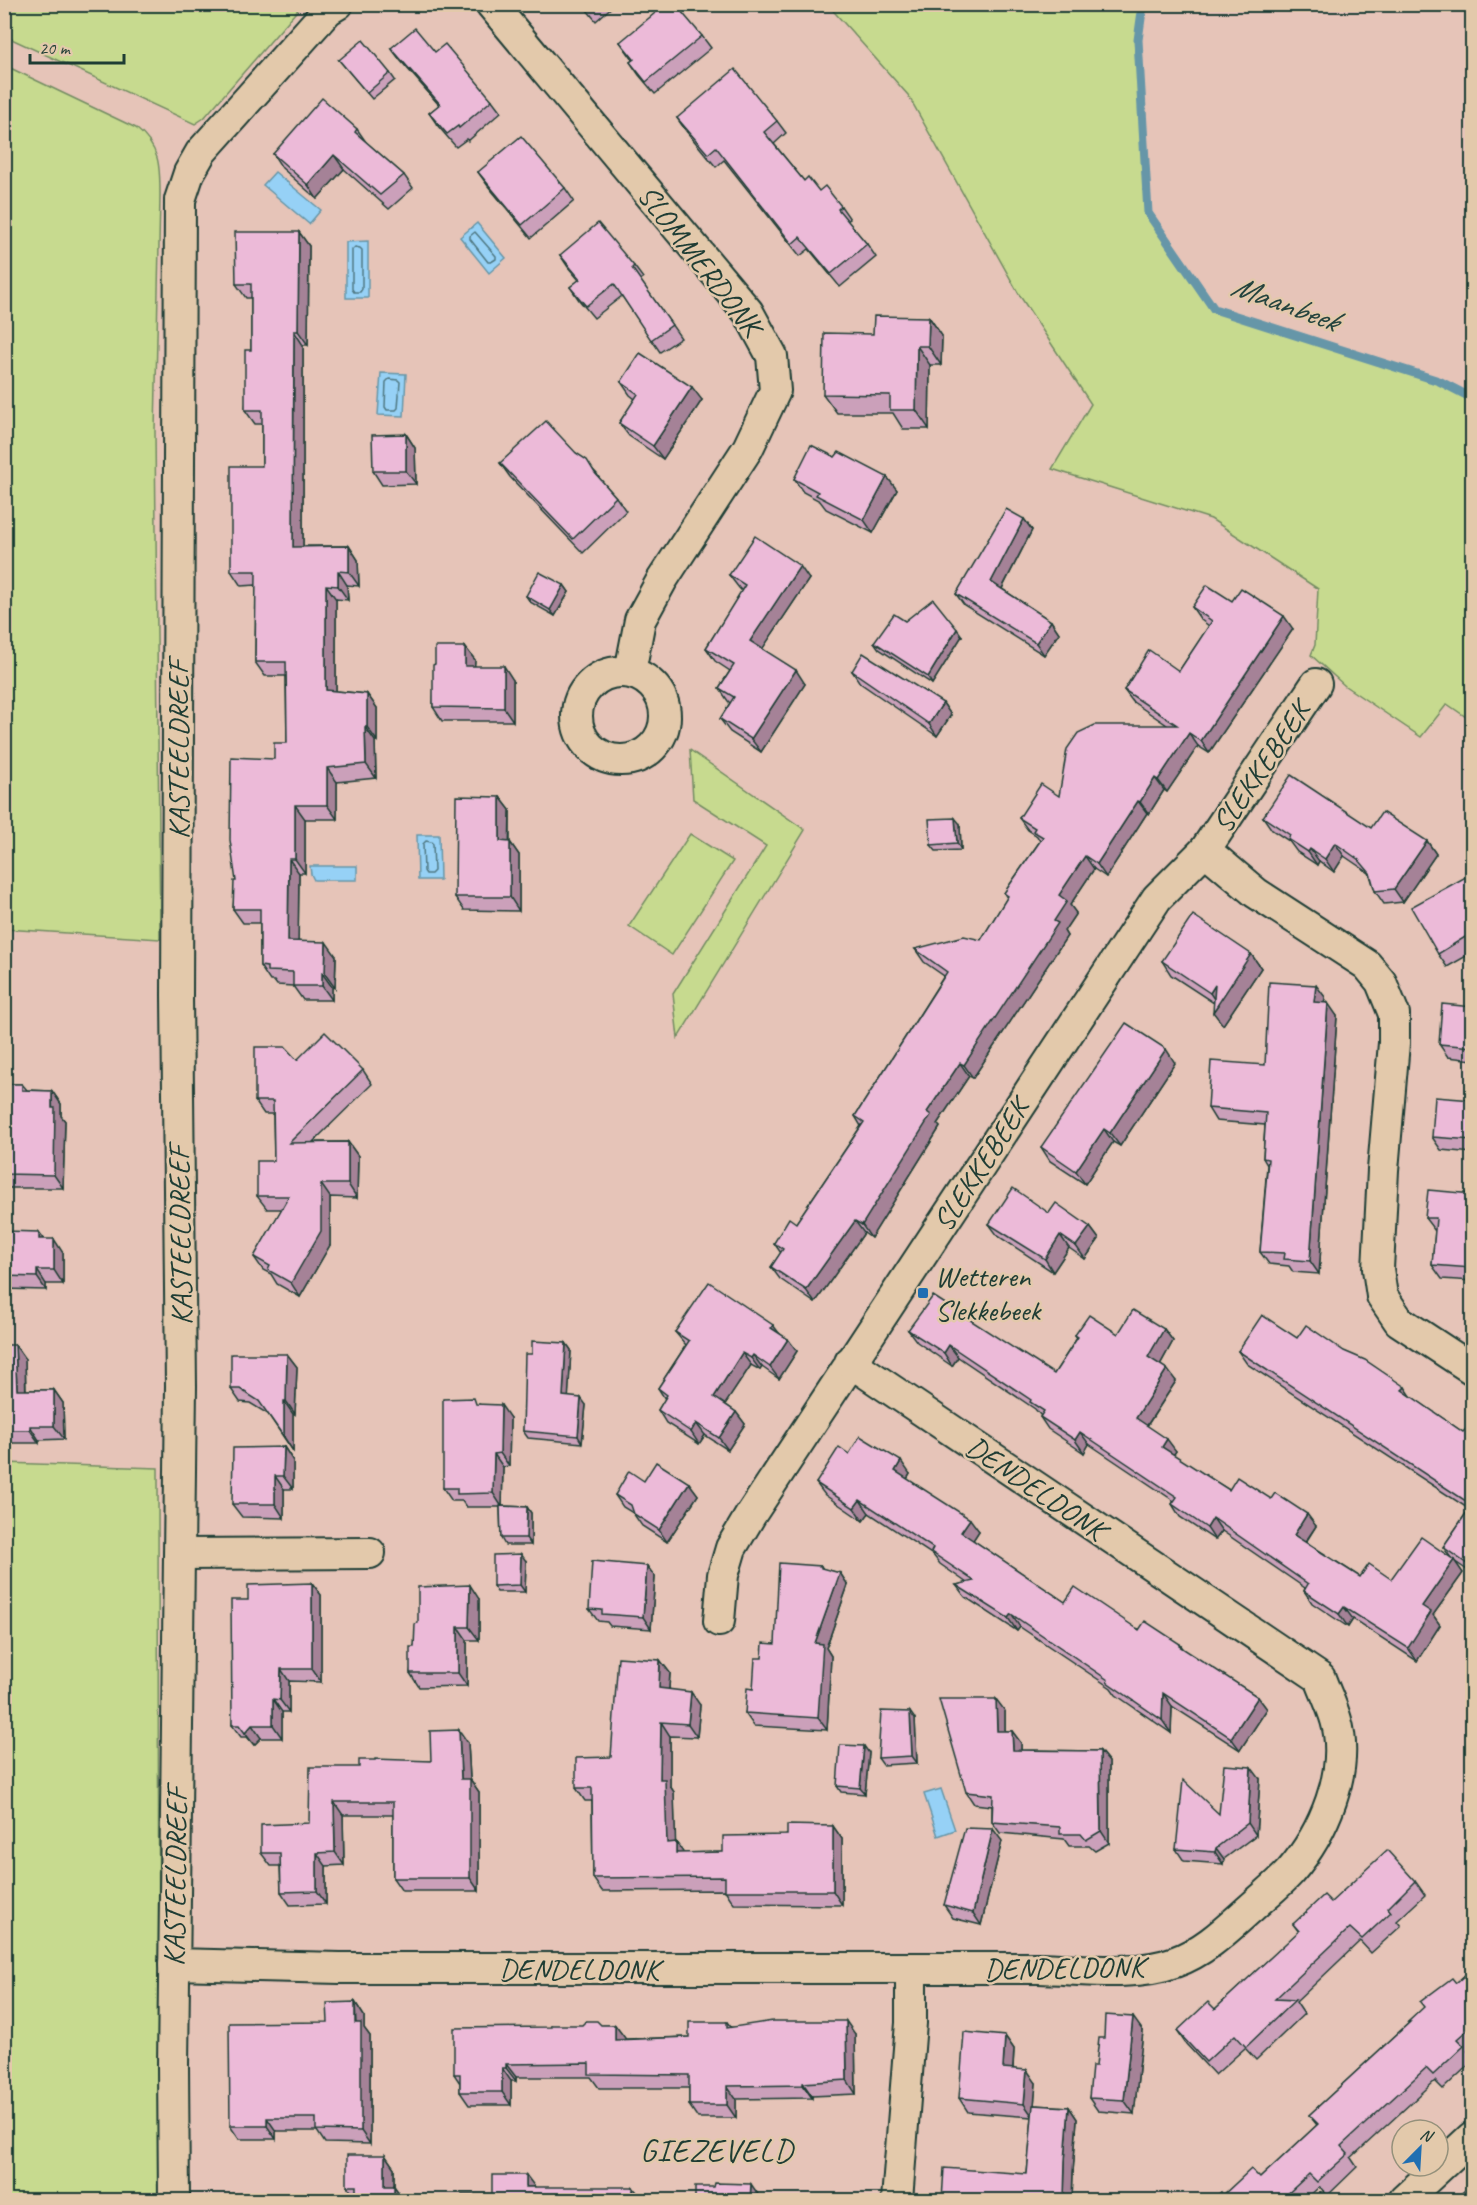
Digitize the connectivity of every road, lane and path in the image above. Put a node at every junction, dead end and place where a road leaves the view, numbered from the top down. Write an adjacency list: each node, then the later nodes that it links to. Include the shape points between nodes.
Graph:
1 (338, 4): 9 (street, KASTEELDREEF, via 328,10 201,152 180,200)
2 (491, 4): 3 (street, SLOMMERDONK, via 748,312 772,356 775,391 748,448 640,620)
3 (630, 672)
4 (1316, 684): 5 (street, SLEKKEBEEK)
5 (1205, 850): 6 (street, SLEKKEBEEK, via 1157,898); 7 (street, SLEKKEBEEK, via 1256,893 1367,965 1381,982 1394,1014 1378,1269 1382,1296 1400,1321)
6 (850, 1362): 10 (street, SLEKKEBEEK, via 731,1548 723,1575); 12 (street, DENDELDONK, via 1320,1678 1337,1722 1340,1761 1330,1806 1313,1843 1289,1873 1195,1953 1158,1967 1124,1970)
7 (1473, 1369)
8 (370, 1553): 9 (street)
9 (180, 1554): 11 (street, KASTEELDREEF)
10 (719, 1621)
11 (174, 1964): 12 (street, DENDELDONK); 14 (street, KASTEELDREEF)
12 (911, 1969): 15 (street, via 911,2023)
13 (1473, 2137): 16 (street)
14 (174, 2200)
15 (897, 2200)
16 (1404, 2200)

